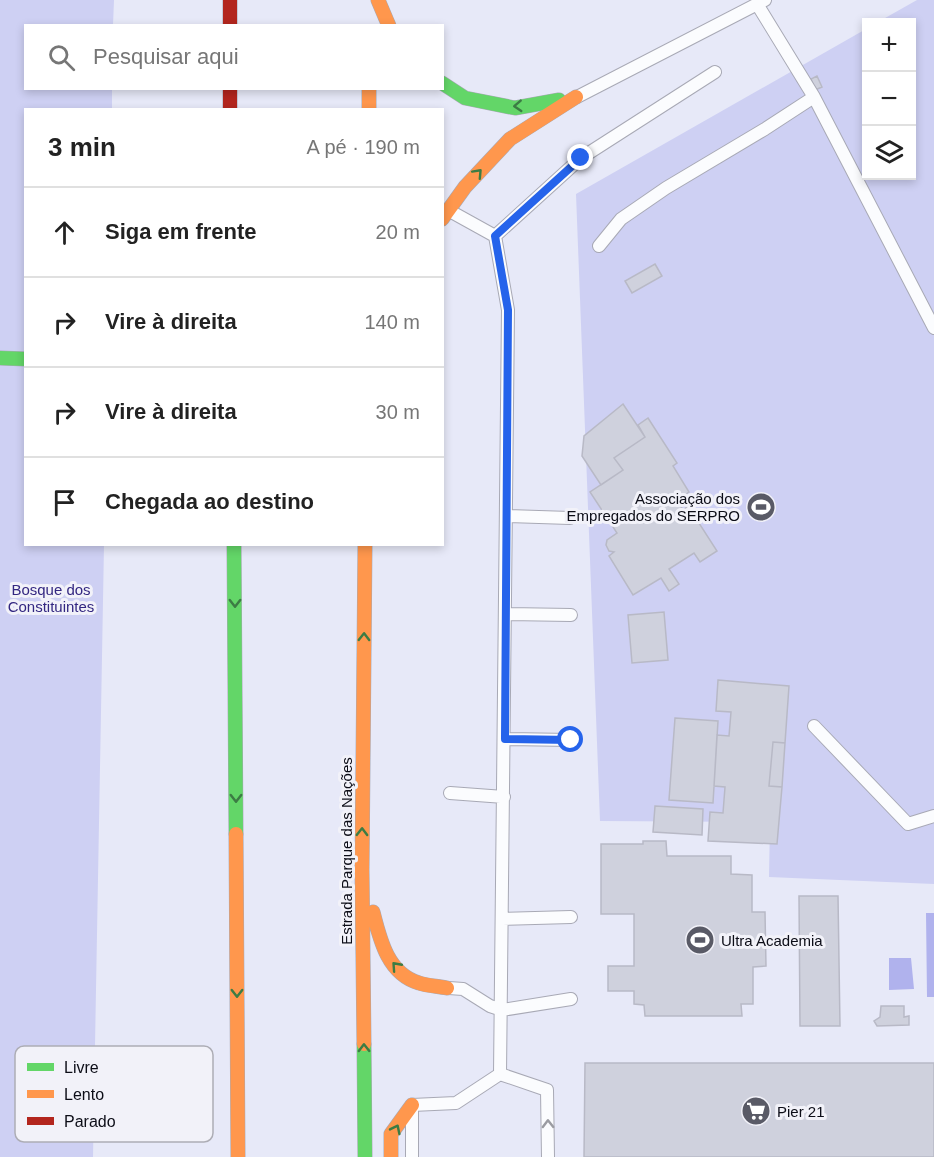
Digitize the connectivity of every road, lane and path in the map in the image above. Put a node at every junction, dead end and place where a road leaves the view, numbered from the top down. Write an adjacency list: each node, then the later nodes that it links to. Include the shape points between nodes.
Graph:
1 (230, 0): 6 (main road)
2 (370, 0): 5 (main road)
3 (378, 0): 7 (main road)
4 (761, 2): 12 (lane); 13 (lane)
5 (370, 17)
6 (230, 24)
7 (388, 24)
8 (715, 72): 17 (lane, via 581,158)
9 (444, 84): 13 (main road, one-way to 9, via 515,108 465,98)
10 (230, 90): 14 (main road)
11 (369, 90): 15 (main road)
12 (814, 97): 18 (lane, via 657,194 621,219); 19 (lane)
13 (576, 98): 16 (main road, one-way to 13, via 465,187 510,140)
14 (230, 108)
15 (369, 108)
16 (445, 215): 17 (lane)
17 (495, 236): 23 (lane, via 508,310)
18 (599, 246)
19 (934, 328)
20 (24, 352): 21 (main road)
21 (2, 358): 22 (main road)
22 (24, 359)
23 (507, 516): 24 (lane); 27 (lane)
24 (570, 518)
25 (234, 546): 43 (main road, one-way to 43)
26 (365, 546): 35 (main road, Estrada Parque das Nações, one-way to 26)
27 (506, 614): 28 (lane); 30 (lane)
28 (571, 615)
29 (814, 726): 34 (lane, via 908,824)
30 (505, 739): 31 (lane); 33 (lane)
31 (571, 740)
32 (450, 793): 33 (lane)
33 (504, 797): 37 (lane)
34 (934, 816)
35 (362, 870): 38 (main road, one-way to 35, via 416,982 396,970 382,948); 44 (main road, Estrada Parque das Nações, one-way to 35)
36 (571, 917): 37 (lane)
37 (503, 919): 40 (lane)
38 (447, 988): 40 (lane, via 463,989)
39 (571, 999): 40 (lane)
40 (502, 1010): 41 (lane)
41 (500, 1074): 42 (lane, via 456,1103); 47 (lane, one-way to 41, via 547,1090)
42 (412, 1105): 45 (main road, one-way to 42, via 391,1134); 46 (lane)
43 (237, 1157)
44 (365, 1157)
45 (391, 1157)
46 (412, 1157)
47 (548, 1157)

